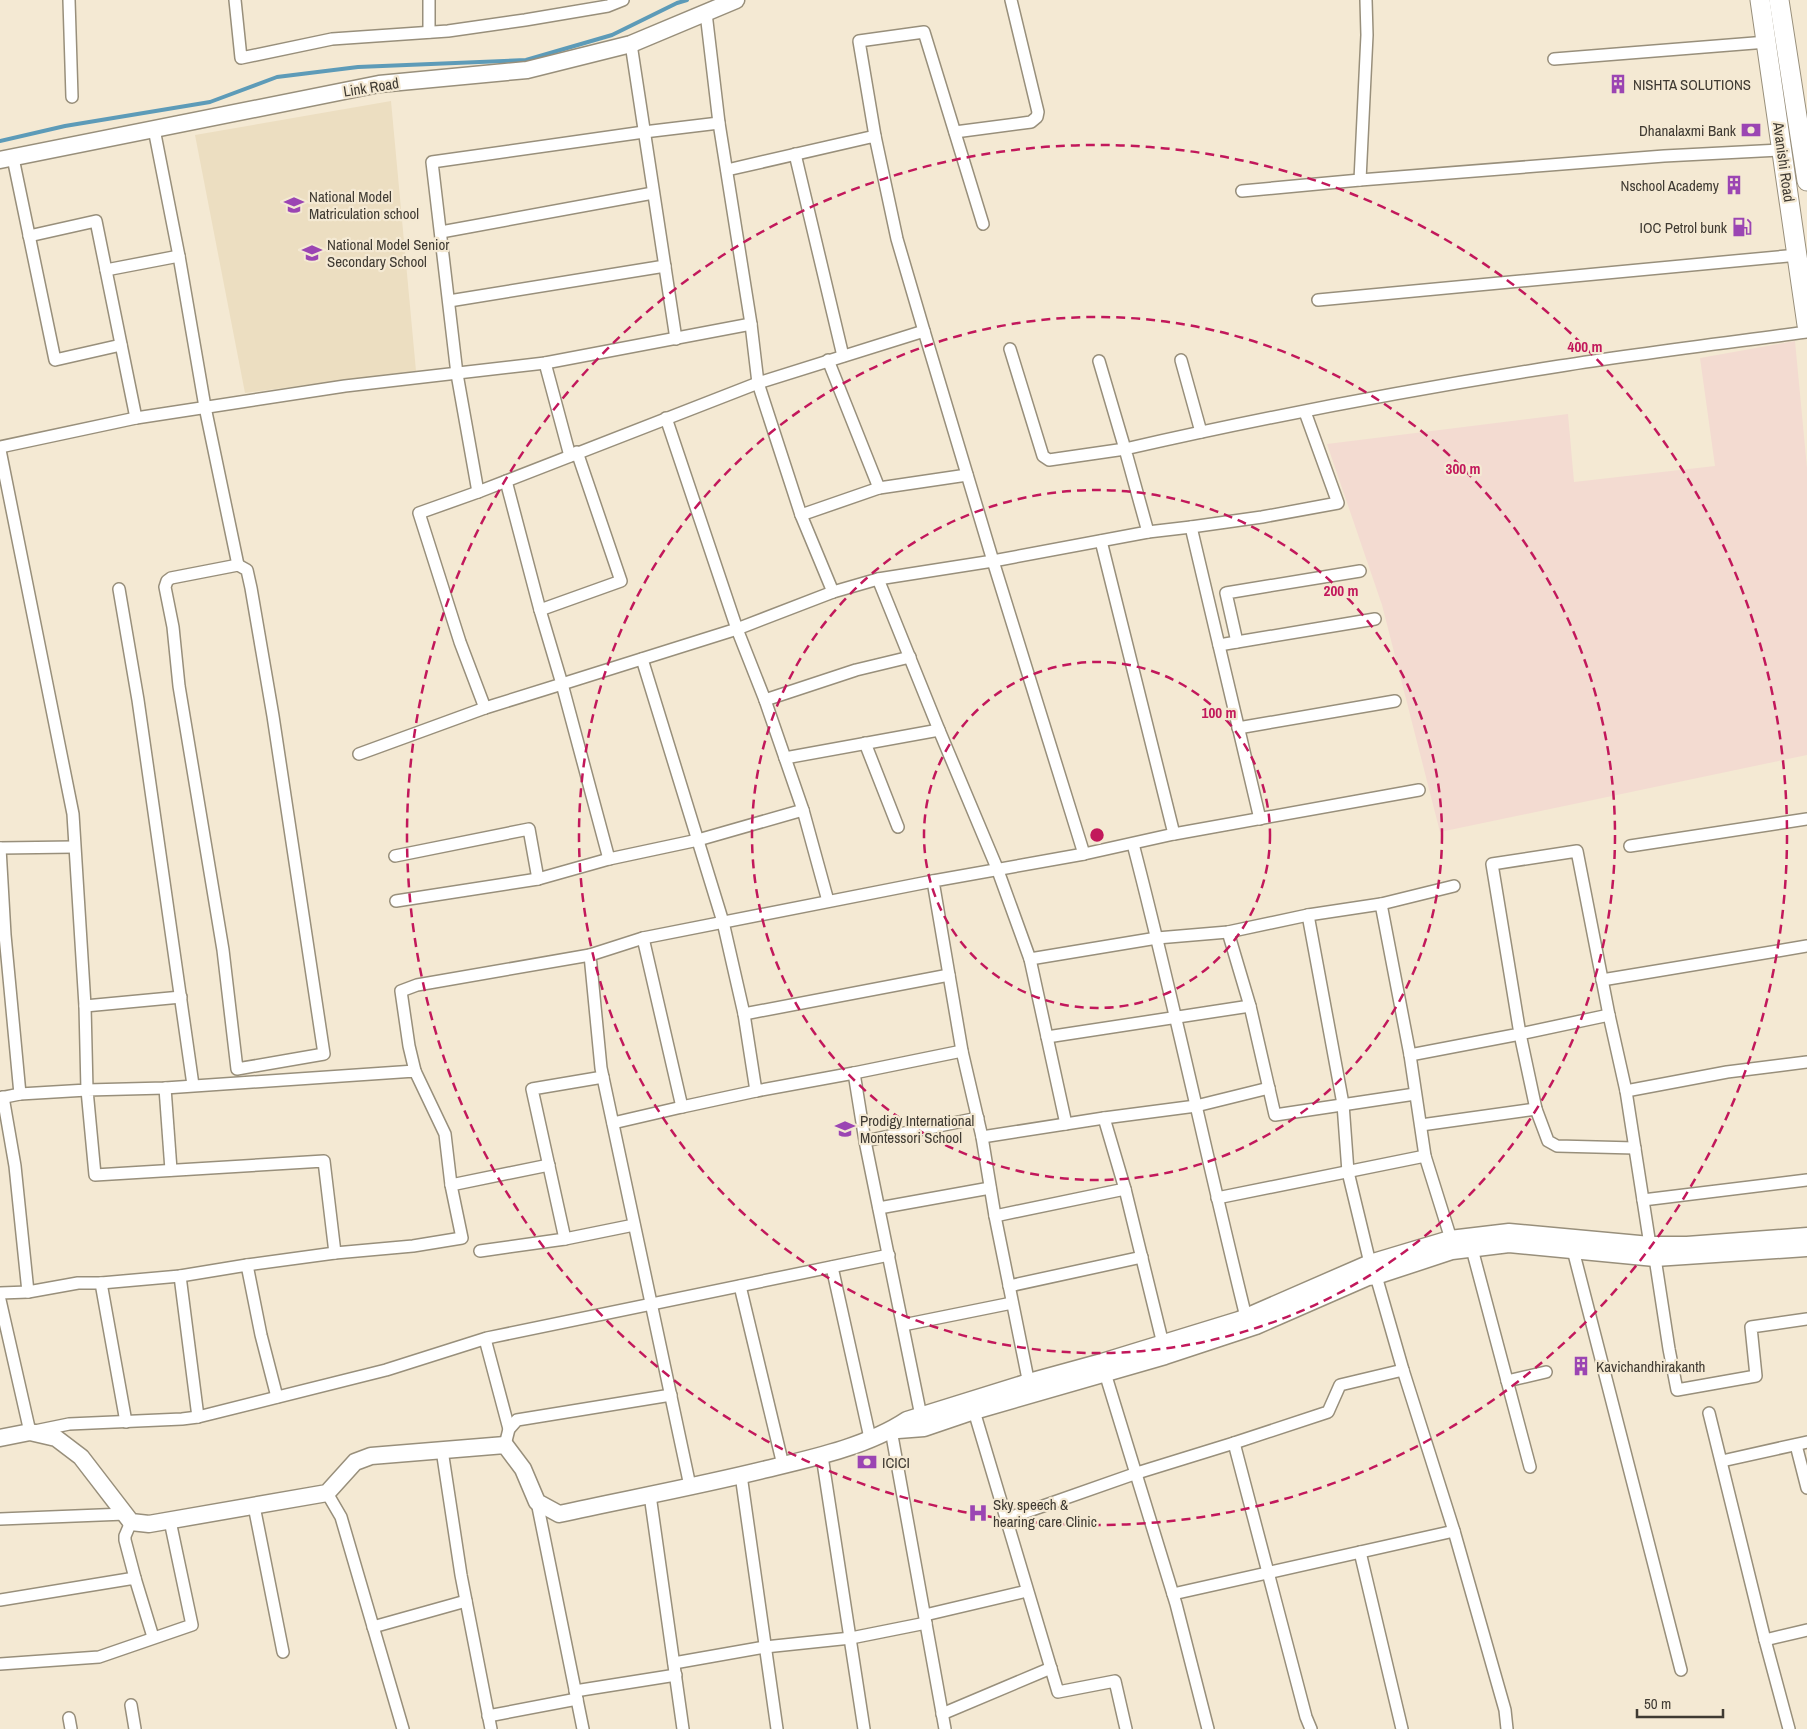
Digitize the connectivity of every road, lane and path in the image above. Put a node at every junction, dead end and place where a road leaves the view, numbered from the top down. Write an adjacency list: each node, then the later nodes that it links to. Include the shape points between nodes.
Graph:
1 (69, 0): 15 (street)
2 (234, 0): 11 (street, via 241,58 332,39)
3 (429, 0): 11 (street)
4 (624, 0): 11 (street, via 608,6 525,20)
5 (736, 0): 10 (street, Link Road)
6 (1011, 0): 19 (street, via 1037,117 1031,122)
7 (1366, 0): 25 (street)
8 (1760, 0): 12 (main road, Avanishi Road)
9 (1779, 0): 26 (main road)
10 (706, 13): 13 (street, Link Road); 16 (street)
11 (429, 32)
12 (1767, 42): 14 (street); 21 (main road, Avanishi Road)
13 (631, 44): 17 (street, Link Road, via 528,70 379,84); 18 (street)
14 (1554, 59)
15 (72, 97)
16 (719, 123): 18 (street); 24 (street)
17 (154, 129): 23 (street, Link Road); 33 (street)
18 (644, 132): 28 (street); 30 (street, via 432,162)
19 (955, 132): 20 (street, via 924,32 859,41); 29 (street)
20 (875, 136): 22 (street); 40 (street, via 897,239)
21 (1782, 150): 25 (street); 32 (main road, Avanishi Road)
22 (795, 154): 24 (street); 45 (street)
23 (6, 159): 31 (street)
24 (727, 170): 38 (street)
25 (1360, 180): 27 (street)
26 (1807, 181)
27 (1242, 191)
28 (653, 193): 30 (street); 34 (street)
29 (984, 224)
30 (441, 232): 37 (street)
31 (29, 236): 35 (street, via 96,221); 43 (street, via 55,360)
32 (1798, 255): 36 (street); 39 (main road, Avanishi Road)
33 (180, 256): 35 (street); 52 (street)
34 (665, 266): 37 (street); 42 (street)
35 (106, 270): 43 (street)
36 (1318, 300)
37 (449, 301): 50 (street)
38 (751, 324): 42 (street); 51 (street)
39 (1807, 325)
40 (924, 331): 45 (street); 60 (street)
41 (1807, 332): 53 (street, via 1561,366)
42 (676, 339): 49 (street)
43 (122, 345): 54 (street)
44 (1010, 349): 58 (street, via 1043,456 1049,460)
45 (843, 356): 46 (street)
46 (828, 360): 51 (street); 62 (street)
47 (1099, 360): 58 (street)
48 (1181, 360): 56 (street)
49 (545, 364): 50 (street); 59 (street)
50 (457, 374): 52 (street, via 345,386); 63 (street)
51 (758, 383): 55 (street); 64 (street)
52 (205, 407): 54 (street); 69 (street)
53 (1305, 412): 56 (street); 65 (street, via 1338,503)
54 (136, 418): 57 (street)
55 (666, 418): 59 (street); 76 (street)
56 (1201, 432): 58 (street)
57 (0, 448): 99 (street, via 73,814)
58 (1125, 449): 66 (street)
59 (574, 454): 61 (street); 74 (street, via 621,581)
60 (967, 475): 62 (street); 68 (street)
61 (506, 481): 63 (street); 74 (street)
62 (879, 488): 64 (street)
63 (478, 492): 84 (street, via 419,513 460,642)
64 (801, 515): 73 (street)
65 (1191, 527): 66 (street); 78 (street)
66 (1148, 532): 67 (street)
67 (1101, 541): 68 (street); 95 (street)
68 (993, 561): 71 (street); 101 (street)
69 (238, 565): 69 (street, via 247,570 253,598 324,1054 238,1069 223,950 165,587 171,578)
70 (1360, 571): 77 (street, via 1226,593)
71 (878, 579): 73 (street); 79 (street)
72 (120, 589): 122 (street)
73 (833, 592): 76 (street)
74 (540, 610): 81 (street)
75 (1375, 618): 77 (street)
76 (737, 630): 80 (street); 82 (street)
77 (1237, 642): 78 (street)
78 (1219, 645): 85 (street)
79 (910, 657): 82 (street, via 856,670); 86 (street)
80 (642, 659): 81 (street); 96 (street)
81 (562, 684): 84 (street); 103 (street)
82 (765, 700): 89 (street)
83 (1395, 701): 85 (street)
84 (485, 708): 88 (street)
85 (1238, 728): 92 (street)
86 (938, 730): 87 (street); 104 (street)
87 (865, 743): 89 (street); 94 (street)
88 (359, 754)
89 (785, 758): 91 (street)
90 (1419, 790): 92 (street)
91 (803, 810): 96 (street); 109 (street)
92 (1260, 819): 95 (street)
93 (1807, 819): 98 (street)
94 (898, 827)
95 (1174, 834): 97 (street)
96 (698, 840): 103 (street); 112 (street)
97 (1133, 844): 101 (street); 116 (street)
98 (1630, 846)
99 (74, 847): 100 (street); 123 (street)
100 (0, 848): 114 (street)
101 (1084, 854): 104 (street)
102 (395, 856): 105 (street, via 529,829)
103 (609, 858): 105 (street)
104 (997, 868): 106 (street); 119 (street)
105 (538, 879): 108 (street)
106 (933, 881): 109 (street); 120 (street)
107 (1454, 886): 110 (street)
108 (396, 902)
109 (828, 902): 112 (street)
110 (1380, 904): 111 (street); 131 (street)
111 (1308, 915): 113 (street); 145 (street)
112 (723, 922): 115 (street); 125 (street)
113 (1228, 932): 116 (street); 124 (street)
114 (3, 935): 142 (street)
115 (643, 938): 118 (street); 147 (street)
116 (1157, 938): 119 (street); 127 (street)
117 (1807, 946): 121 (street)
118 (590, 955): 133 (street, via 417,985 401,991); 135 (street)
119 (1030, 959): 129 (street)
120 (949, 975): 125 (street); 130 (street)
121 (1602, 980): 126 (street); 128 (street, via 1577,851 1492,864)
122 (181, 997): 123 (street); 136 (street)
123 (85, 1006): 139 (street)
124 (1250, 1006): 127 (street); 138 (street)
125 (744, 1014): 140 (street)
126 (1609, 1015): 128 (street); 141 (street)
127 (1176, 1018): 129 (street); 146 (street)
128 (1520, 1034): 131 (street); 148 (street)
129 (1047, 1037): 152 (street)
130 (962, 1051): 134 (street); 149 (street)
131 (1410, 1055): 143 (street)
132 (1807, 1062): 141 (street, via 1727,1072)
133 (415, 1071): 136 (street); 162 (street, via 445,1134)
134 (854, 1073): 140 (street); 155 (street)
135 (603, 1077): 151 (street); 158 (street, via 532,1089)
136 (192, 1085): 137 (street)
137 (165, 1088): 139 (street); 159 (street)
138 (1269, 1088): 145 (street, via 1275,1115); 146 (street)
139 (87, 1090): 142 (street); 159 (street, via 95,1175)
140 (756, 1091): 147 (street)
141 (1626, 1091): 156 (street)
142 (20, 1094): 144 (street)
143 (1415, 1094): 145 (street); 153 (street)
144 (2, 1098): 188 (street, via 15,1166)
145 (1343, 1104): 160 (street)
146 (1196, 1106): 150 (street); 165 (street)
147 (682, 1107): 151 (street)
148 (1536, 1109): 153 (street); 156 (street, via 1548,1141 1557,1146)
149 (978, 1118): 154 (street); 155 (street)
150 (1104, 1118): 152 (street); 164 (street)
151 (613, 1123): 169 (street)
152 (1066, 1124): 154 (street)
153 (1421, 1125): 157 (street)
154 (982, 1138): 163 (street)
155 (865, 1141): 167 (street)
156 (1635, 1148): 166 (street)
157 (1425, 1156): 160 (street); 172 (street)
158 (549, 1165): 162 (street); 171 (street)
159 (172, 1170): 178 (street, via 324,1161)
160 (1348, 1172): 165 (street); 183 (street)
161 (1807, 1180): 166 (street)
162 (451, 1185): 178 (street, via 462,1238)
163 (990, 1188): 167 (street); 168 (street)
164 (1125, 1189): 168 (street); 180 (street)
165 (1216, 1198): 193 (street)
166 (1643, 1200): 177 (street)
167 (879, 1208): 179 (street)
168 (995, 1216): 187 (street)
169 (634, 1225): 171 (street); 192 (street)
170 (1807, 1236): 177 (street, via 1687,1245)
171 (565, 1239): 176 (street)
172 (1451, 1239): 177 (street, via 1509,1232); 183 (street)
173 (1807, 1248): 177 (street)
174 (1472, 1249): 175 (street, via 1510,1244); 183 (street); 201 (street)
175 (1574, 1250): 177 (street); 253 (street)
176 (480, 1251)
177 (1653, 1252): 194 (street, via 1677,1390 1756,1376 1751,1327)
178 (335, 1254): 181 (street)
179 (889, 1256): 182 (street); 195 (street)
180 (1142, 1257): 187 (street); 197 (street)
181 (247, 1265): 184 (street); 204 (street)
182 (832, 1267): 186 (street); 214 (street)
183 (1373, 1270): 193 (street); 198 (street); 200 (street, via 1368,1277 1256,1326)
184 (180, 1276): 185 (street); 208 (street)
185 (101, 1283): 188 (street, via 78,1283); 209 (street)
186 (740, 1286): 192 (street); 220 (street)
187 (1009, 1286): 191 (street)
188 (28, 1292): 189 (street)
189 (0, 1293)
190 (0, 1300): 211 (street)
191 (1012, 1303): 195 (street); 202 (street)
192 (651, 1304): 196 (street); 203 (street)
193 (1246, 1317): 197 (street)
194 (1807, 1319)
195 (902, 1325): 207 (street)
196 (485, 1339): 204 (street, via 386,1370); 212 (street)
197 (1163, 1344): 202 (street)
198 (1403, 1370): 215 (street, via 1340,1385 1328,1412); 234 (street)
199 (1546, 1372): 201 (street)
200 (1105, 1373): 202 (street); 222 (street)
201 (1507, 1381): 221 (street)
202 (1030, 1389): 205 (street); 207 (street)
203 (671, 1395): 212 (street, via 517,1420); 224 (street)
204 (277, 1397): 208 (street)
205 (974, 1411): 210 (street, via 924,1428); 231 (street)
206 (1710, 1413): 219 (street)
207 (921, 1416): 210 (street)
208 (198, 1417): 209 (street)
209 (126, 1422): 211 (street, via 69,1424)
210 (891, 1430): 214 (street); 242 (street)
211 (30, 1432): 213 (street); 230 (street, via 56,1438 81,1457)
212 (507, 1437): 217 (street); 228 (street)
213 (0, 1438)
214 (870, 1438): 218 (street)
215 (1234, 1443): 222 (street); 236 (street)
216 (1801, 1443): 219 (street); 225 (street)
217 (442, 1450): 226 (street, via 371,1456 355,1462); 241 (street)
218 (822, 1456): 220 (street); 246 (street)
219 (1722, 1461): 247 (street)
220 (782, 1465): 223 (street)
221 (1530, 1468)
222 (1137, 1473): 231 (street); 239 (street)
223 (741, 1475): 224 (street); 248 (street)
224 (690, 1486): 227 (street)
225 (1807, 1488)
226 (327, 1493): 229 (street); 243 (street, via 341,1517)
227 (650, 1495): 228 (street, via 559,1514); 252 (street)
228 (537, 1502): 254 (street)
229 (254, 1506): 233 (street); 249 (street)
230 (128, 1518): 232 (street); 233 (street, via 149,1524); 237 (street, via 125,1540)
231 (1006, 1519): 238 (street)
232 (0, 1520)
233 (170, 1521): 245 (street, via 192,1625)
234 (1454, 1531): 235 (street); 270 (street, via 1505,1710)
235 (1360, 1552): 236 (street); 269 (street)
236 (1268, 1573): 239 (street); 268 (street)
237 (134, 1578): 240 (street); 245 (street)
238 (1027, 1591): 242 (street); 251 (street)
239 (1173, 1594): 267 (street)
240 (0, 1600)
241 (466, 1601): 243 (street); 257 (street)
242 (925, 1619): 246 (street); 256 (street)
243 (374, 1628): 259 (street)
244 (1807, 1630): 247 (street)
245 (153, 1637): 250 (street, via 99,1656)
246 (851, 1638): 248 (street); 264 (street)
247 (1765, 1640): 271 (street)
248 (765, 1647): 252 (street); 263 (street)
249 (283, 1652)
250 (0, 1664)
251 (1050, 1668): 256 (street); 266 (street, via 1058,1692 1115,1681)
252 (675, 1669): 254 (street); 262 (street)
253 (1681, 1670)
254 (576, 1695): 257 (street); 261 (street)
255 (131, 1705): 258 (street)
256 (942, 1714): 265 (street)
257 (488, 1716): 260 (street)
258 (135, 1729)
259 (403, 1729)
260 (490, 1729)
261 (583, 1729)
262 (683, 1729)
263 (777, 1729)
264 (864, 1729)
265 (945, 1729)
266 (1126, 1729)
267 (1208, 1729)
268 (1310, 1729)
269 (1402, 1729)
270 (1507, 1729)
271 (1789, 1729)

